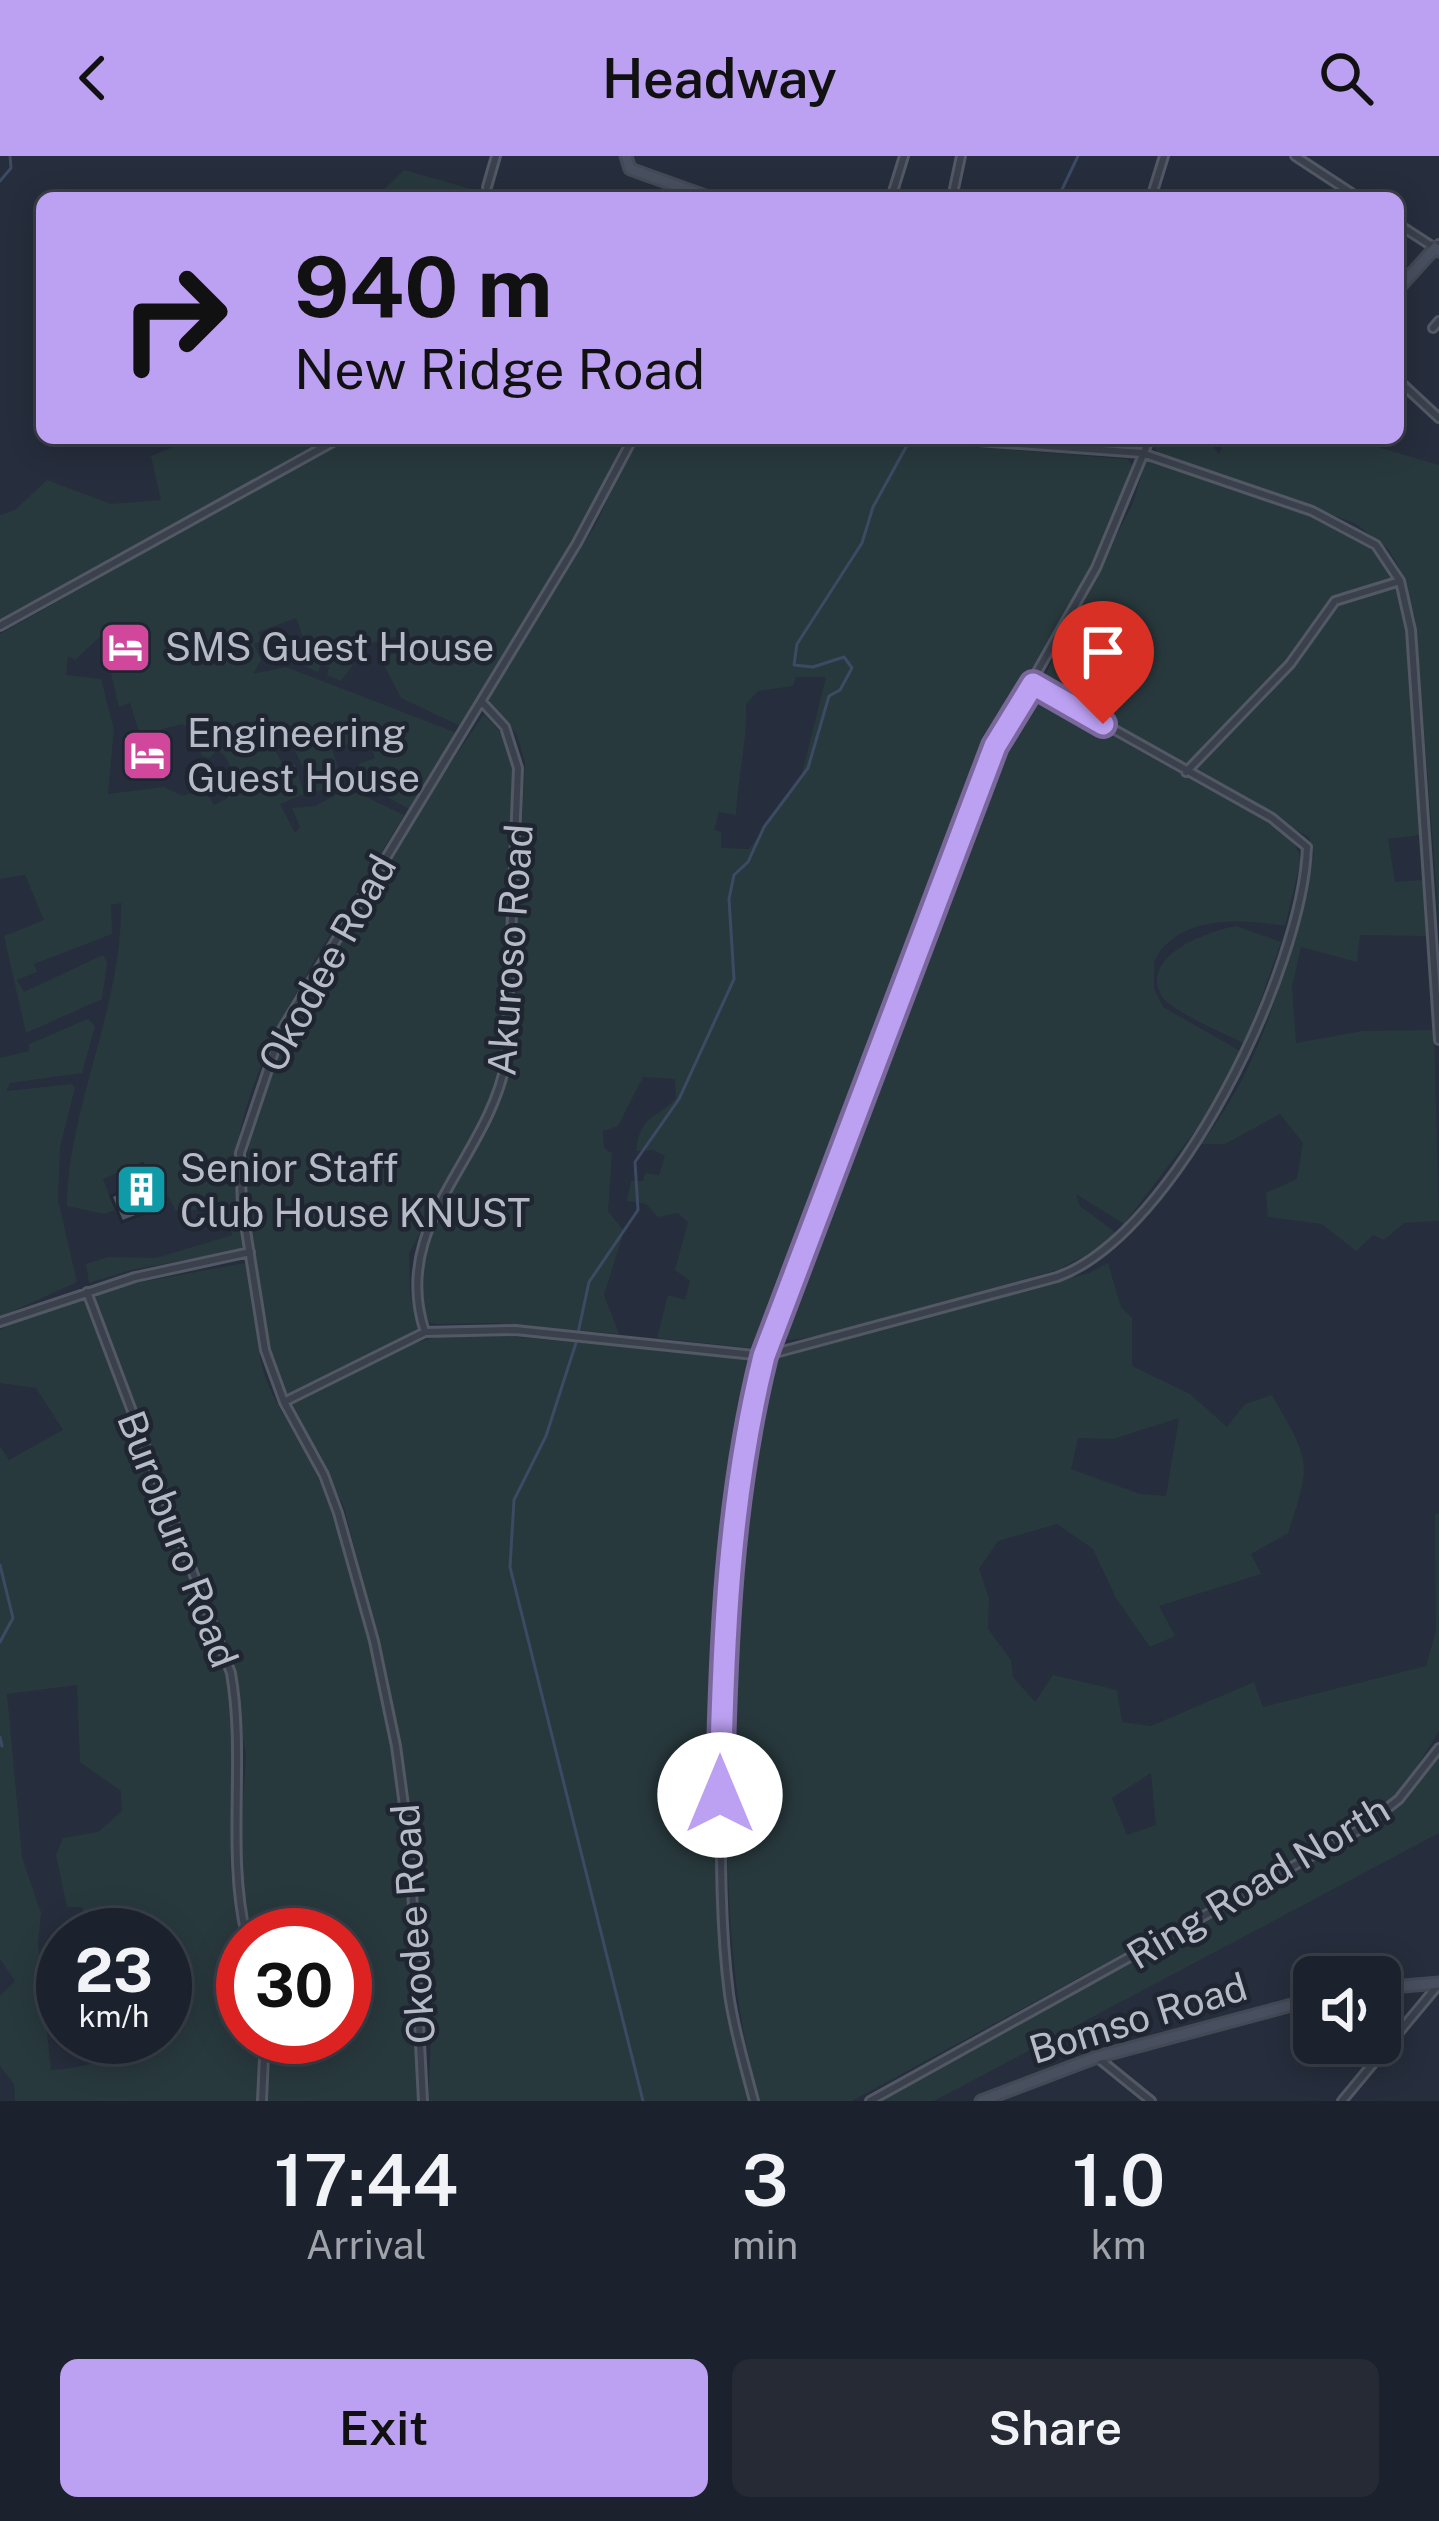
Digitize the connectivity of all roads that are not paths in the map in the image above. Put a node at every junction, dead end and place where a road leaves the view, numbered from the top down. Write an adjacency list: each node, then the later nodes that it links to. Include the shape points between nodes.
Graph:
1 (496, 156): 7 (street)
2 (626, 156): 8 (street, via 630,169)
3 (904, 156): 9 (street)
4 (961, 156): 10 (street)
5 (1164, 156): 11 (street)
6 (1295, 156): 12 (street)
7 (487, 187)
8 (691, 192)
9 (893, 192)
10 (953, 192)
11 (1153, 192)
12 (1350, 192)
13 (1404, 228): 14 (street)
14 (1438, 248): 15 (street)
15 (1404, 283)
16 (1404, 386): 17 (street)
17 (1439, 418)
18 (329, 444): 24 (street)
19 (630, 444): 26 (street, Okodee Road)
20 (1015, 444): 22 (street)
21 (1147, 444): 22 (street)
22 (1142, 453): 23 (street, via 1348,526 1376,545); 25 (street, via 1115,528)
23 (1400, 581): 27 (street, via 1335,601 1290,664); 28 (street, via 1411,630)
24 (0, 626)
25 (1033, 684): 27 (street); 33 (street, via 971,800)
26 (482, 702): 29 (street, Okodee Road, via 275,1043 240,1153); 32 (street, Akuroso Road, via 505,727 518,768 506,1061 496,1104 417,1256)
27 (1186, 772): 33 (street, via 1293,831 1307,859 1261,1018 1222,1100 1166,1181 1112,1246 1073,1271)
28 (1439, 1040)
29 (250, 1252): 30 (street); 34 (street, Okodee Road, via 265,1350)
30 (87, 1292): 31 (street); 36 (street, Buroburo Road, via 231,1673)
31 (0, 1322)
32 (425, 1332): 33 (street, via 514,1330); 34 (street)
33 (764, 1356): 44 (street, via 736,1499 720,1711 728,1990)
34 (284, 1402): 43 (street, Okodee Road, via 338,1513 386,1699 410,1850)
35 (1439, 1748): 45 (street, Ring Road North, via 1399,1799 1364,1827)
36 (242, 1908)
37 (1439, 1983): 38 (street); 48 (street)
38 (1401, 1986)
39 (1293, 2005): 40 (street, Bomso Road)
40 (1097, 2057): 46 (street, Bomso Road); 47 (street)
41 (264, 2064): 42 (street)
42 (262, 2101)
43 (423, 2101)
44 (754, 2101)
45 (870, 2101)
46 (981, 2101)
47 (1151, 2101)
48 (1342, 2101)

